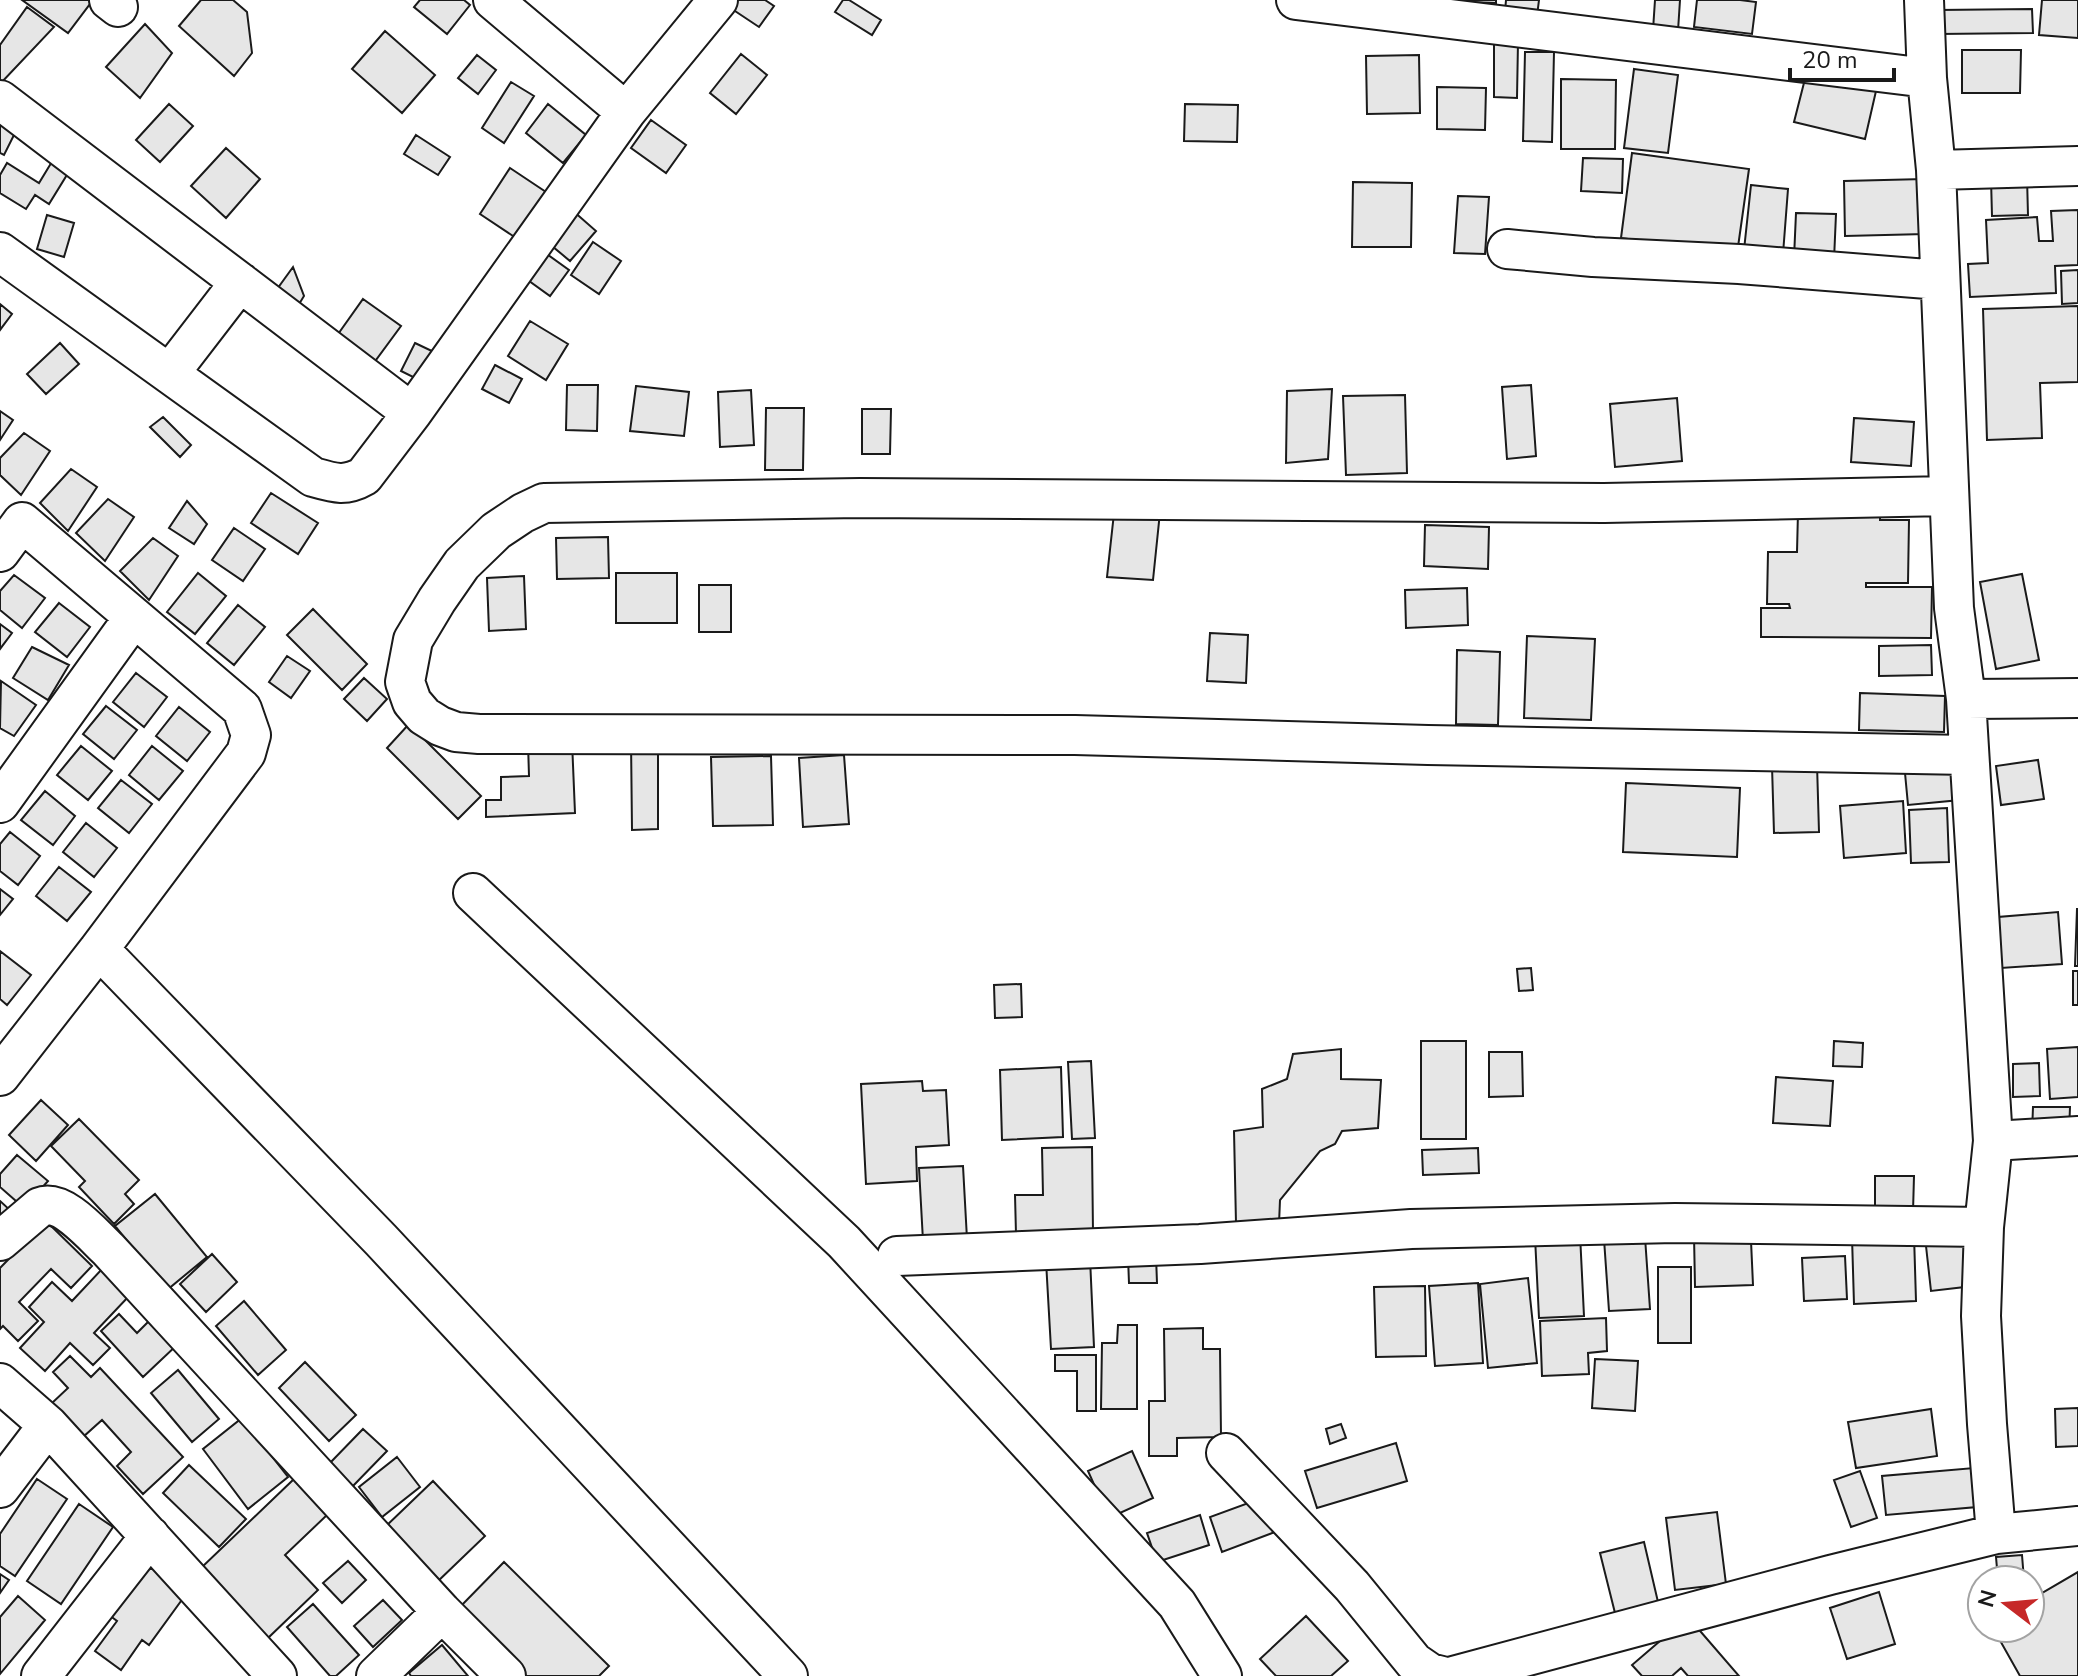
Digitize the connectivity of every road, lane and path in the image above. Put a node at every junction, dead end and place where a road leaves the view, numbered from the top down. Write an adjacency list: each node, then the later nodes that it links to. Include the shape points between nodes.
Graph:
1 (493, 0): 7 (street)
2 (718, 0): 7 (street)
3 (1296, 0): 5 (street)
4 (1924, 0): 5 (street)
5 (1927, 78): 9 (street)
6 (0, 100): 13 (street)
7 (626, 112): 15 (street)
8 (2078, 166): 9 (street)
9 (1936, 170): 12 (street)
10 (1507, 249): 12 (street)
11 (0, 252): 14 (street)
12 (1940, 280): 16 (street)
13 (240, 282): 14 (street); 15 (street)
14 (170, 373): 15 (street, via 313,477 344,484 364,476)
15 (412, 413)
16 (1948, 496): 20 (street); 21 (street, via 1604,503 860,498 544,503 496,531 462,564 413,640 405,682 424,716 456,732 479,734 1075,735)
17 (7, 527): 18 (street)
18 (134, 617): 22 (street); 24 (street, via 242,709 251,735 246,753)
19 (2078, 698): 20 (street)
20 (1966, 699): 21 (street)
21 (1968, 755): 27 (street)
22 (0, 803)
23 (473, 893): 44 (street, via 844,1242 1177,1604)
24 (99, 949): 25 (street); 43 (street, via 381,1240)
25 (0, 1076)
26 (2078, 1136): 27 (street)
27 (1993, 1141): 28 (street)
28 (1984, 1227): 30 (street, via 1675,1223 1411,1229); 36 (street, via 1982,1331)
29 (0, 1241): 38 (street, via 46,1205 74,1218)
30 (897, 1256)
31 (0, 1383): 32 (street)
32 (48, 1425): 34 (street); 37 (street)
33 (1226, 1453): 45 (street, via 1352,1586 1414,1662)
34 (0, 1488)
35 (2078, 1526): 36 (street)
36 (1996, 1534): 46 (street)
37 (150, 1536): 39 (street); 40 (street)
38 (442, 1612): 41 (street); 42 (street)
39 (41, 1676)
40 (277, 1676)
41 (376, 1676)
42 (506, 1676)
43 (788, 1676)
44 (1222, 1676)
45 (1442, 1676)
46 (1453, 1676)

